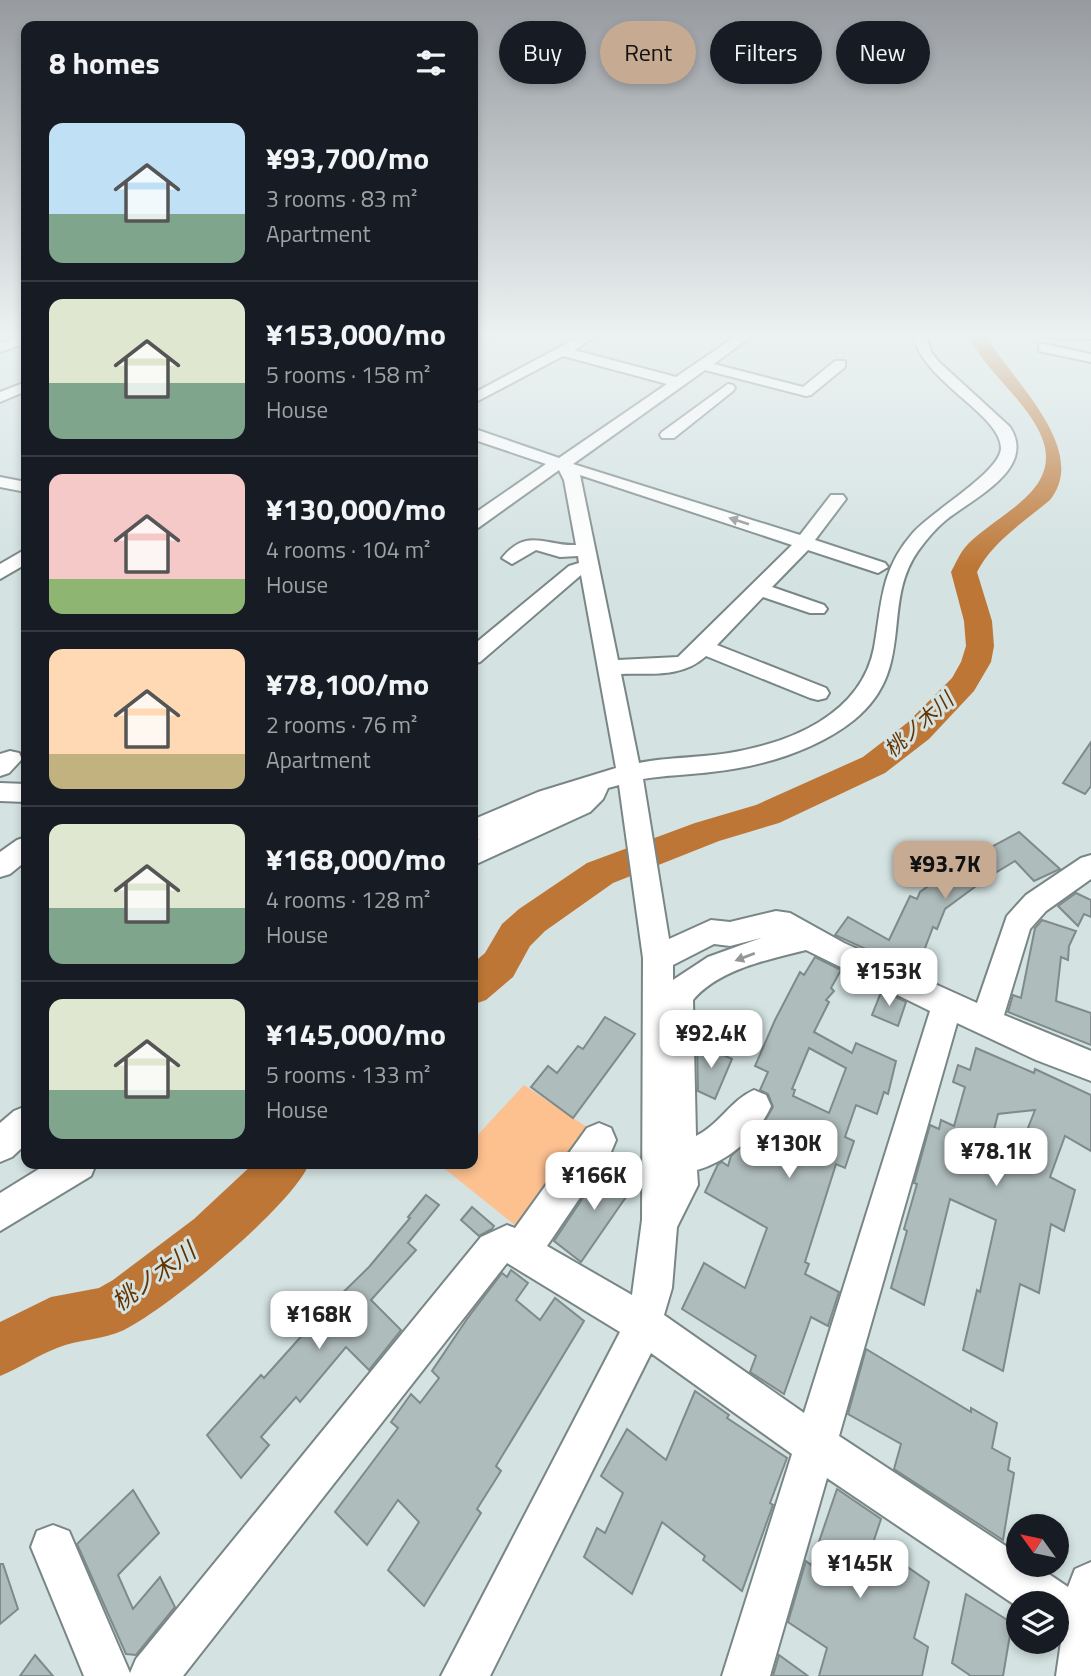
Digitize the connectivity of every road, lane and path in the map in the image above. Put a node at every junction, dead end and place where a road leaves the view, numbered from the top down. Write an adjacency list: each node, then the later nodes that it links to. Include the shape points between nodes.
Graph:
1 (634, 412): 4 (street)
2 (687, 412): 5 (street)
3 (985, 412): 26 (street, via 1004,430 1009,448 1006,463 931,524 901,564 885,654 876,679 860,702 838,721 792,743 720,762 690,763)
4 (622, 421): 5 (street); 8 (street)
5 (655, 431): 7 (street)
6 (478, 435): 8 (street)
7 (685, 440)
8 (564, 466): 12 (street); 13 (street, one-way to 8); 16 (street)
9 (0, 482): 10 (street)
10 (21, 485)
11 (837, 499): 13 (street)
12 (478, 520)
13 (804, 543): 17 (street); 19 (street)
14 (21, 558): 18 (street)
15 (512, 558): 16 (street, via 533,543)
16 (588, 559): 21 (street); 23 (street)
17 (878, 567)
18 (0, 573)
19 (758, 589): 20 (street); 22 (street)
20 (817, 609)
21 (478, 647)
22 (703, 647): 23 (street, via 674,666); 24 (street)
23 (608, 667): 26 (street)
24 (818, 693)
25 (597, 783): 26 (street); 29 (street, via 530,804); 31 (street, via 581,805)
26 (630, 783): 35 (street)
27 (0, 792): 28 (street)
28 (21, 793)
29 (478, 830)
30 (21, 851): 33 (street)
31 (478, 853)
32 (1091, 865): 37 (street, via 1017,923)
33 (0, 867)
34 (810, 937): 35 (street, via 783,923 730,934 711,932); 36 (street); 43 (street, one-way to 43, via 742,957 681,990 676,1003)
35 (657, 952): 46 (street)
36 (947, 1005): 37 (street); 49 (street)
37 (986, 1022): 38 (street)
38 (1091, 1066)
39 (754, 1106): 43 (street, via 705,1152)
40 (21, 1126): 42 (street)
41 (599, 1140): 47 (street)
42 (0, 1145)
43 (681, 1155): 46 (street, via 680,1185)
44 (71, 1169): 45 (street)
45 (0, 1213)
46 (660, 1220): 48 (street, via 653,1288)
47 (521, 1251): 48 (street); 53 (street, via 507,1243 494,1250)
48 (642, 1323): 49 (street); 54 (street, via 625,1368)
49 (815, 1445): 51 (street); 55 (street)
50 (53, 1547): 52 (street)
51 (1075, 1610): 56 (street)
52 (108, 1676)
53 (153, 1676)
54 (465, 1676)
55 (746, 1676)
56 (1080, 1676)

